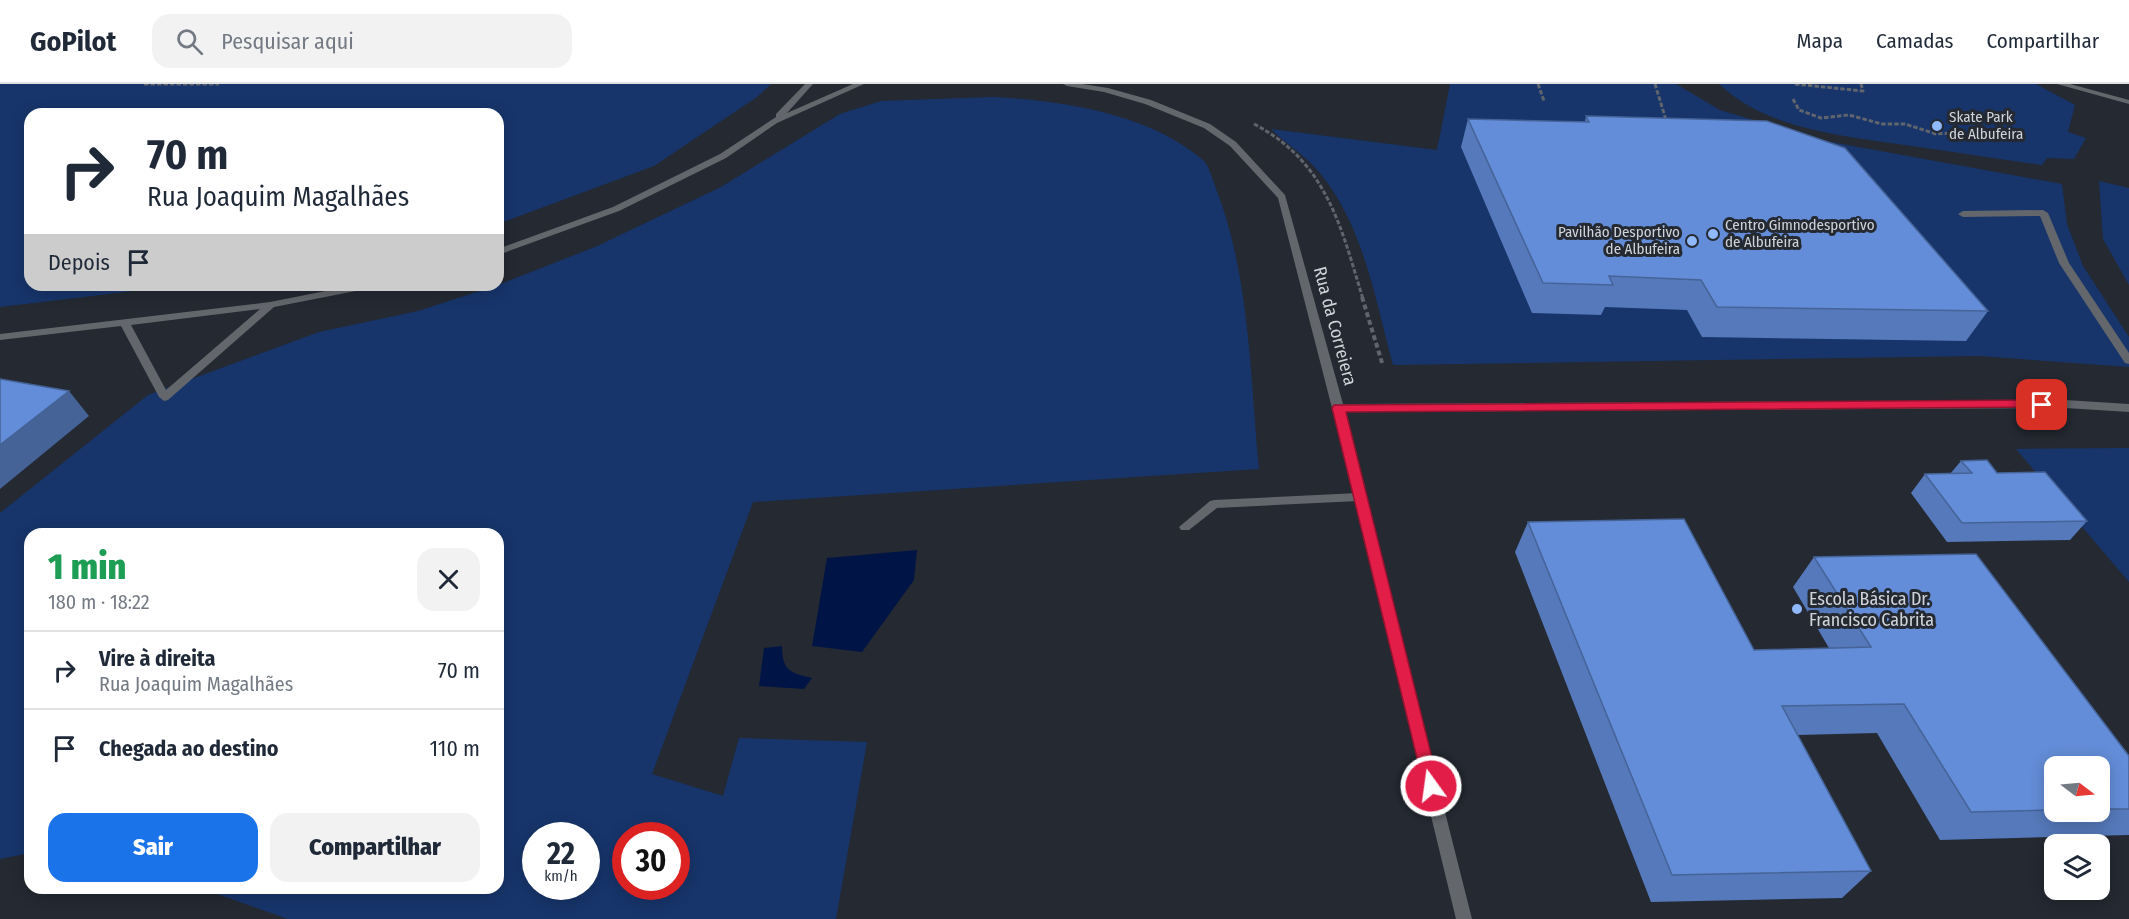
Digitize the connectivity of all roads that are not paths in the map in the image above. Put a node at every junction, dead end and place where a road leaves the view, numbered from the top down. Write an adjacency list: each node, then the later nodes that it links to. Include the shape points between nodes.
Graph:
1 (809, 84): 6 (street)
2 (860, 84): 6 (street)
3 (1067, 84): 14 (street, Rua da Correiera, via 1148,102 1207,126 1233,144 1282,197)
4 (2061, 84): 5 (street)
5 (2129, 102)
6 (774, 121): 8 (street, via 723,156 616,210)
7 (1963, 214): 13 (street, via 2043,213 2064,263)
8 (504, 250)
9 (341, 291): 10 (street)
10 (270, 305): 11 (street); 11 (street, via 164,397)
11 (125, 323): 12 (street)
12 (0, 338)
13 (2129, 361)
14 (1338, 408): 15 (street, via 2065,404); 16 (street, Rua da Correiera)
15 (2129, 408)
16 (1358, 497): 17 (street, via 1214,504); 18 (street, Rua da Correiera)
17 (1185, 527)
18 (1464, 919)

